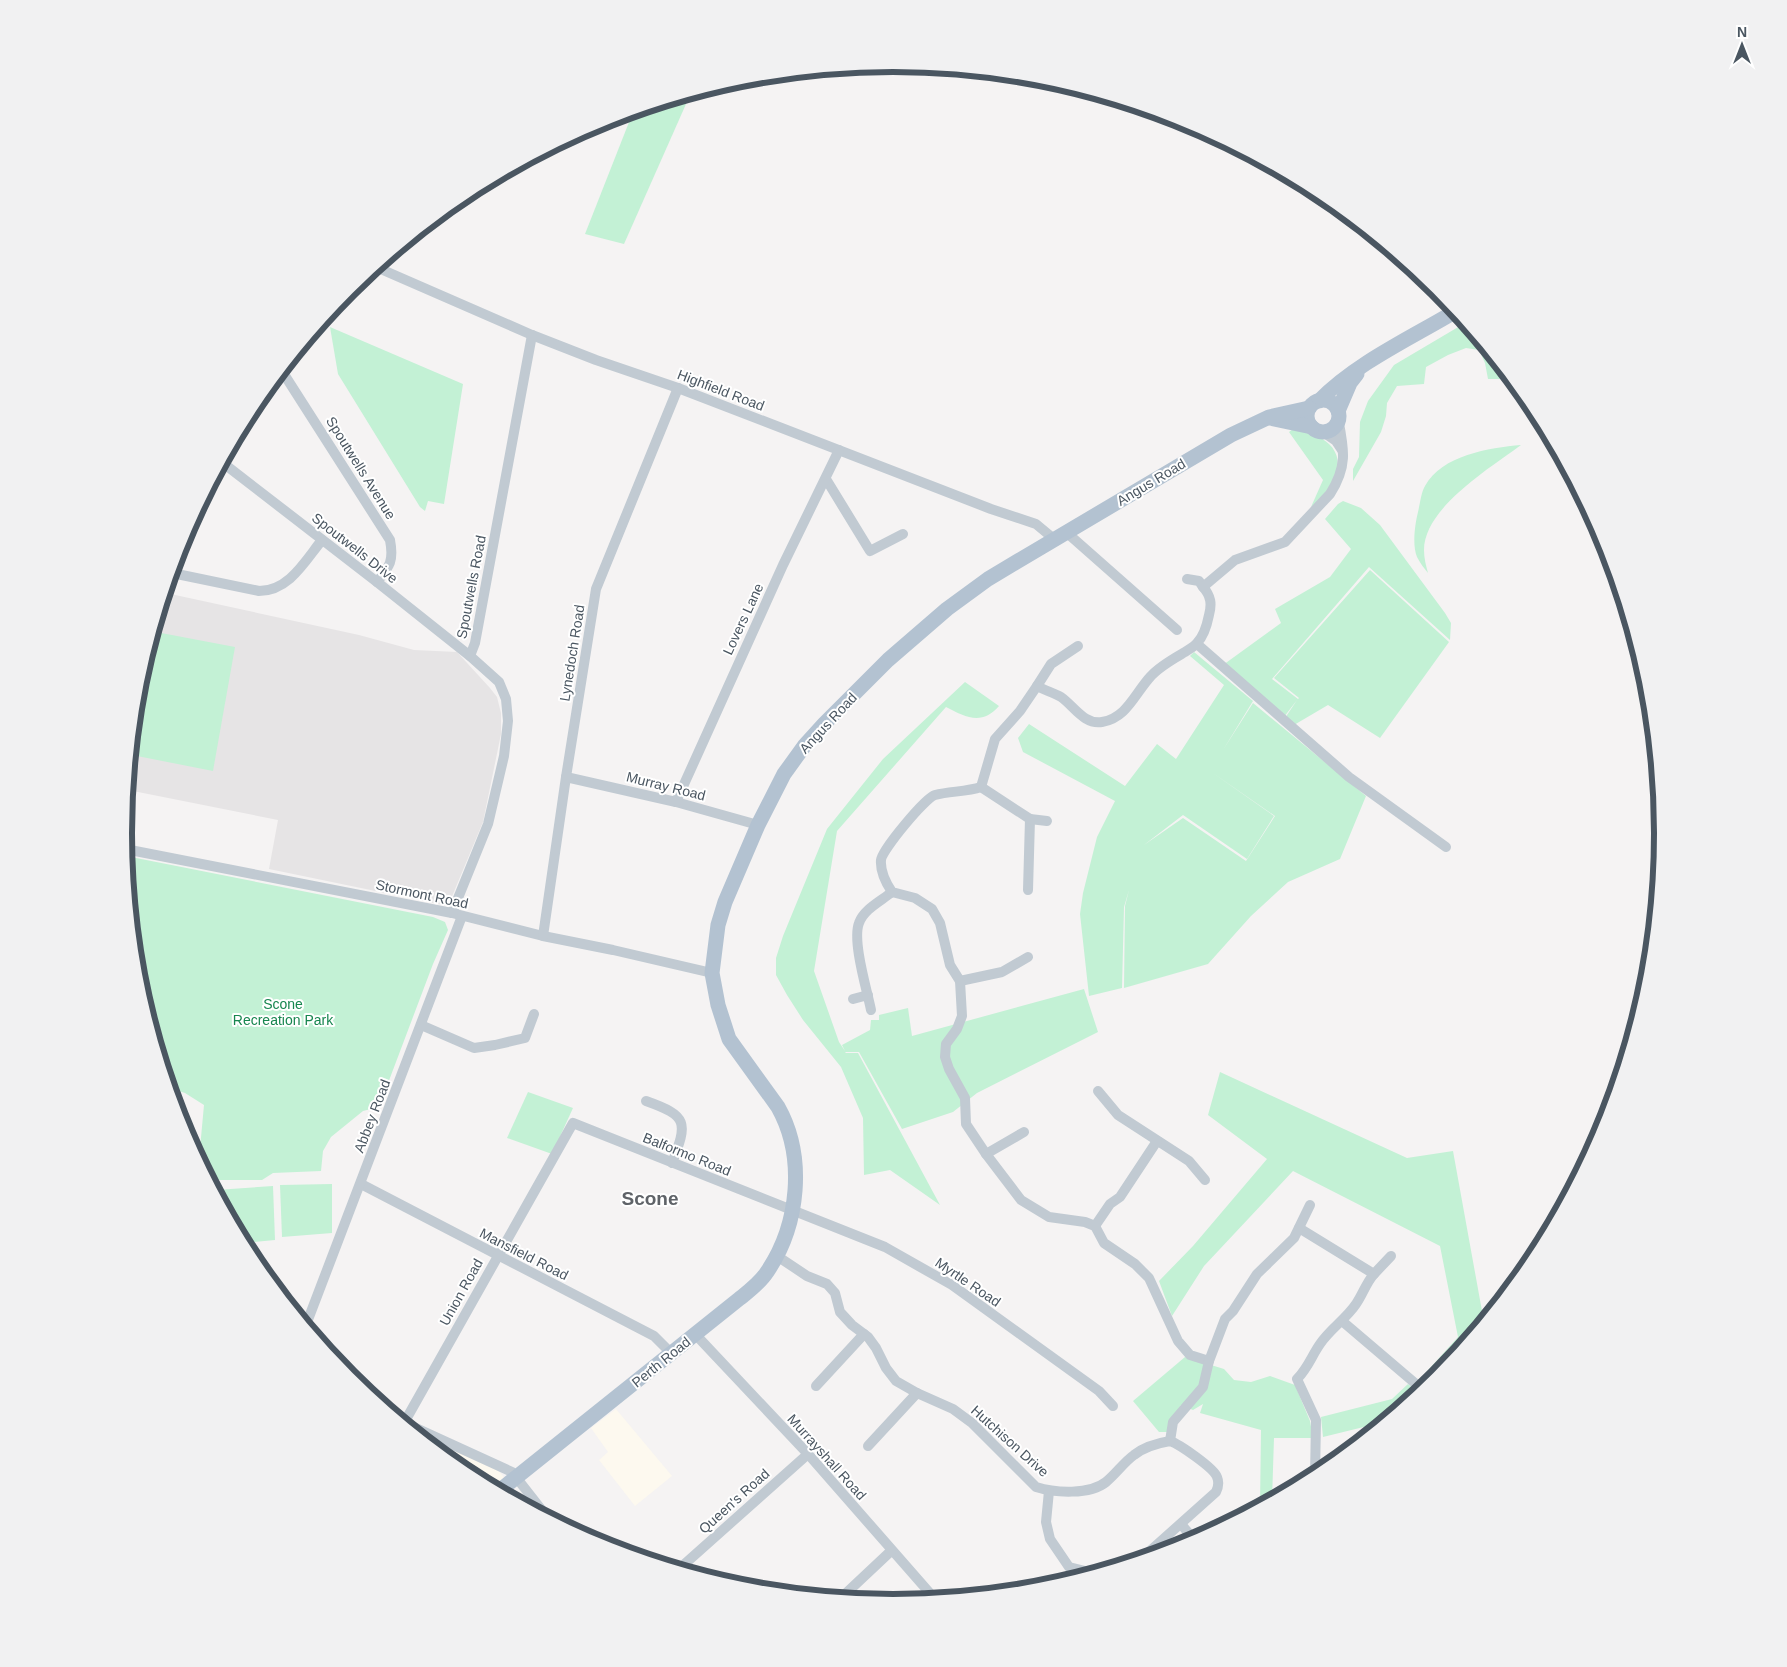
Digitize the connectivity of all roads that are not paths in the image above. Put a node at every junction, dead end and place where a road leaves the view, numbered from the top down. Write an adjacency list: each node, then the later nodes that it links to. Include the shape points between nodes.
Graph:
1 (382, 270): 3 (street, Highfield Road)
2 (1450, 315): 4 (main road)
3 (532, 335): 6 (street, Highfield Road); 25 (street, Spoutwells Road, via 475,644)
4 (1362, 366): 7 (main road); 8 (main road, via 1350,383)
5 (285, 376): 20 (street, Spoutwells Avenue, via 390,540 392,559)
6 (678, 388): 11 (street, Highfield Road); 27 (street, Lynedoch Road, via 596,589)
7 (1314, 404): 8 (main road, via 1328,401 1336,407); 9 (main road, Angus Road); 10 (main road, via 1307,418)
8 (1338, 415): 10 (main road, via 1335,426); 12 (street)
9 (1269, 417): 10 (main road); 16 (main road, Angus Road, via 1231,435)
10 (1318, 430): 12 (street, via 1336,441)
11 (840, 450): 14 (street, Lovers Lane); 16 (street, Highfield Road)
12 (1343, 453): 21 (street, via 1342,471 1336,485 1291,537 1235,560)
13 (227, 466): 17 (street, Spoutwells Drive)
14 (826, 479): 15 (street, via 870,551); 29 (street, Lovers Lane)
15 (903, 534)
16 (1060, 536): 22 (street, Highfield Road); 32 (main road, Angus Road, via 969,593 888,660 805,745 784,774)
17 (322, 540): 18 (street, via 285,584 270,591); 20 (street, Spoutwells Drive)
18 (178, 574)
19 (1187, 579): 21 (street, via 1199,582)
20 (377, 582): 25 (street, Spoutwells Drive)
21 (1203, 587): 23 (street, via 1209,593 1211,609)
22 (1177, 630)
23 (1197, 644): 26 (street, via 1150,677 1123,712 1100,723 1080,715 1060,697); 33 (street, via 1349,777)
24 (1078, 646): 26 (street, via 1051,664)
25 (470, 656): 37 (street, Spoutwells Road, via 499,682 506,699 508,721 504,756 488,824)
26 (1036, 686): 28 (street, via 1020,711 995,739)
27 (566, 777): 29 (street, Murray Road); 38 (street, Lynedoch Road)
28 (981, 787): 30 (street); 36 (street, via 934,795 922,804 890,842 881,859 884,880)
29 (676, 802): 32 (street, Murray Road)
30 (1030, 819): 31 (street); 35 (street)
31 (1047, 821)
32 (758, 825): 40 (main road, Angus Road, via 725,902 718,925)
33 (1446, 847)
34 (133, 851): 37 (street, Stormont Road)
35 (1028, 890)
36 (892, 892): 41 (street, via 915,898 932,909 940,923 950,965); 42 (street, via 868,909 859,922 856,935)
37 (457, 914): 38 (street, Stormont Road); 46 (street, Abbey Road)
38 (542, 936): 40 (street, Stormont Road)
39 (1028, 957): 41 (street, via 1002,972)
40 (712, 973): 57 (main road, Angus Road, via 729,1039 778,1107 789,1133 795,1165)
41 (960, 981): 52 (street, via 962,1016 946,1044 945,1057 965,1098 966,1124)
42 (868, 995): 43 (street); 44 (street)
43 (853, 999)
44 (872, 1010)
45 (534, 1014): 46 (street, via 525,1038 474,1048)
46 (421, 1025): 55 (street, Abbey Road)
47 (1098, 1090): 51 (street, via 1118,1114)
48 (646, 1100): 53 (street, via 673,1112 680,1122 680,1141)
49 (573, 1123): 53 (street, Balformo Road); 60 (street, Union Road)
50 (1024, 1132): 52 (street)
51 (1157, 1141): 54 (street, via 1189,1161); 58 (street, via 1120,1197 1110,1204)
52 (986, 1154): 58 (street, via 1020,1200 1048,1217)
53 (672, 1163): 57 (street, Balformo Road)
54 (1205, 1180)
55 (361, 1184): 60 (street, Mansfield Road); 64 (street, Abbey Road)
56 (1310, 1205): 59 (street)
57 (792, 1210): 61 (main road, Perth Road, via 790,1226); 73 (street, Myrtle Road, via 885,1247 952,1285 1099,1392)
58 (1095, 1226): 69 (street, via 1104,1243 1149,1278 1178,1341 1190,1355)
59 (1299, 1228): 63 (street); 69 (street, via 1284,1249 1257,1274 1225,1319)
60 (497, 1256): 68 (street, Mansfield Road, via 654,1336); 74 (street, Union Road)
61 (777, 1256): 66 (street, Hutchison Drive, via 807,1276 827,1284 835,1293 840,1312); 67 (main road, Perth Road, via 758,1283)
62 (1391, 1256): 63 (street)
63 (1374, 1274): 65 (street, via 1357,1304)
64 (308, 1319)
65 (1342, 1321): 70 (street); 79 (street, via 1326,1335 1307,1369 1297,1379 1316,1420)
66 (864, 1334): 71 (street); 72 (street, Hutchison Drive, via 896,1381)
67 (696, 1335): 68 (main road, Perth Road); 78 (street, Murrayshall Road)
68 (671, 1354): 80 (main road, Perth Road)
69 (1209, 1361): 76 (street, via 1203,1388 1173,1422)
70 (1418, 1385)
71 (816, 1386)
72 (917, 1393): 77 (street); 82 (street, Hutchison Drive, via 953,1409 972,1423 1036,1487)
73 (1113, 1406)
74 (407, 1418)
75 (424, 1432): 80 (street, via 512,1472)
76 (1170, 1440): 82 (street, Hutchison Drive, via 1134,1454 1105,1483 1086,1490); 84 (street, via 1211,1468 1217,1476 1216,1492)
77 (868, 1446)
78 (808, 1454): 87 (street, Murrayshall Road); 88 (street, Queen's Road)
79 (1315, 1467)
80 (517, 1478): 81 (main road, Perth Road); 83 (street)
81 (504, 1487)
82 (1049, 1491): 89 (street, Hutchison Drive, via 1046,1522 1050,1539 1069,1567)
83 (539, 1507)
84 (1181, 1524): 85 (street); 86 (street)
85 (1190, 1535)
86 (1153, 1549)
87 (891, 1551): 90 (street); 91 (street, Murrayshall Road)
88 (684, 1565)
89 (1082, 1571)
90 (846, 1593)
91 (930, 1593)

